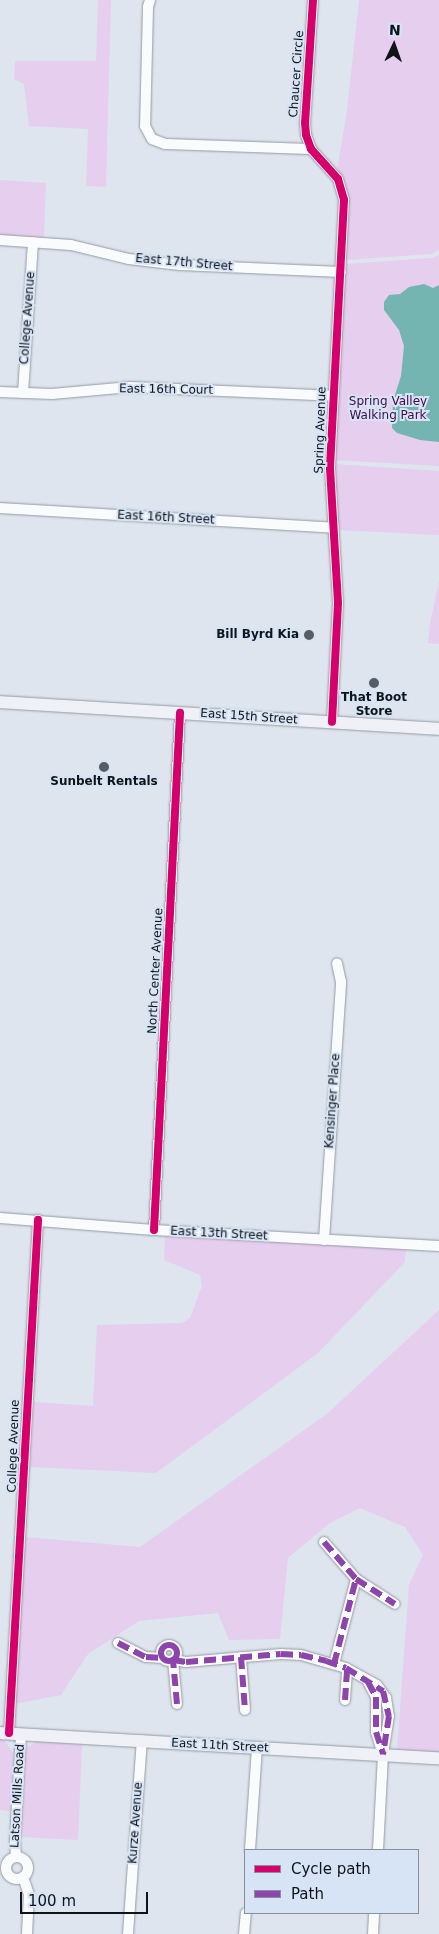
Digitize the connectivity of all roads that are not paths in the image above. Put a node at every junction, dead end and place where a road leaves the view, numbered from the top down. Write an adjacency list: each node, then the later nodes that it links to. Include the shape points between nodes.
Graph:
1 (150, 0): 3 (street, via 145,126 152,139 165,144)
2 (313, 0): 3 (street, Chaucer Circle, via 305,123)
3 (311, 149): 6 (street, Spring Avenue, via 338,179 342,190)
4 (0, 240): 5 (street, East 17th Street)
5 (33, 242): 6 (street, East 17th Street, via 180,266); 8 (street, College Avenue)
6 (341, 272): 9 (street, Spring Avenue)
7 (0, 392): 8 (street, East 16th Court)
8 (23, 393): 9 (street, East 16th Court, via 52,394 130,387)
9 (333, 396): 11 (street, Spring Avenue, via 330,468)
10 (0, 508): 11 (street, East 16th Street)
11 (333, 528): 14 (street, Spring Avenue, via 338,603)
12 (0, 702): 13 (main road, East 15th Street)
13 (180, 713): 14 (main road, East 15th Street); 19 (street, North Center Avenue)
14 (332, 722): 15 (main road, East 15th Street)
15 (439, 729)
16 (337, 963): 20 (street, Kensinger Place, via 341,982)
17 (0, 1218): 18 (street, East 13th Street)
18 (38, 1220): 19 (street, East 13th Street); 33 (street, College Avenue)
19 (154, 1230): 20 (street, East 13th Street)
20 (324, 1240): 21 (street, East 13th Street)
21 (439, 1246)
22 (324, 1542): 23 (street)
23 (356, 1579): 24 (street); 28 (street)
24 (396, 1604)
25 (118, 1643): 27 (street, via 146,1656)
26 (241, 1656): 27 (street, via 186,1662); 28 (street, via 301,1655); 32 (street)
27 (168, 1659): 31 (street)
28 (334, 1664): 29 (street)
29 (347, 1669): 30 (street); 36 (street, via 383,1691 388,1706 388,1731)
30 (345, 1700)
31 (177, 1704)
32 (245, 1710)
33 (10, 1734): 34 (main road, East 11th Street); 40 (street, Latson Mills Road)
34 (142, 1741): 35 (main road, East 11th Street); 46 (street, Kurze Avenue)
35 (257, 1748): 36 (main road, East 11th Street); 38 (street)
36 (383, 1755): 37 (main road, East 11th Street); 39 (street)
37 (439, 1758)
38 (250, 1849)
39 (378, 1849)
40 (16, 1857): 41 (street, via 9,1861); 42 (street, via 27,1864)
41 (4, 1872): 42 (street, via 14,1878)
42 (23, 1877): 45 (street, via 29,1894)
43 (246, 1914): 47 (street)
44 (374, 1914): 48 (street)
45 (27, 1934)
46 (128, 1934)
47 (244, 1934)
48 (372, 1934)

